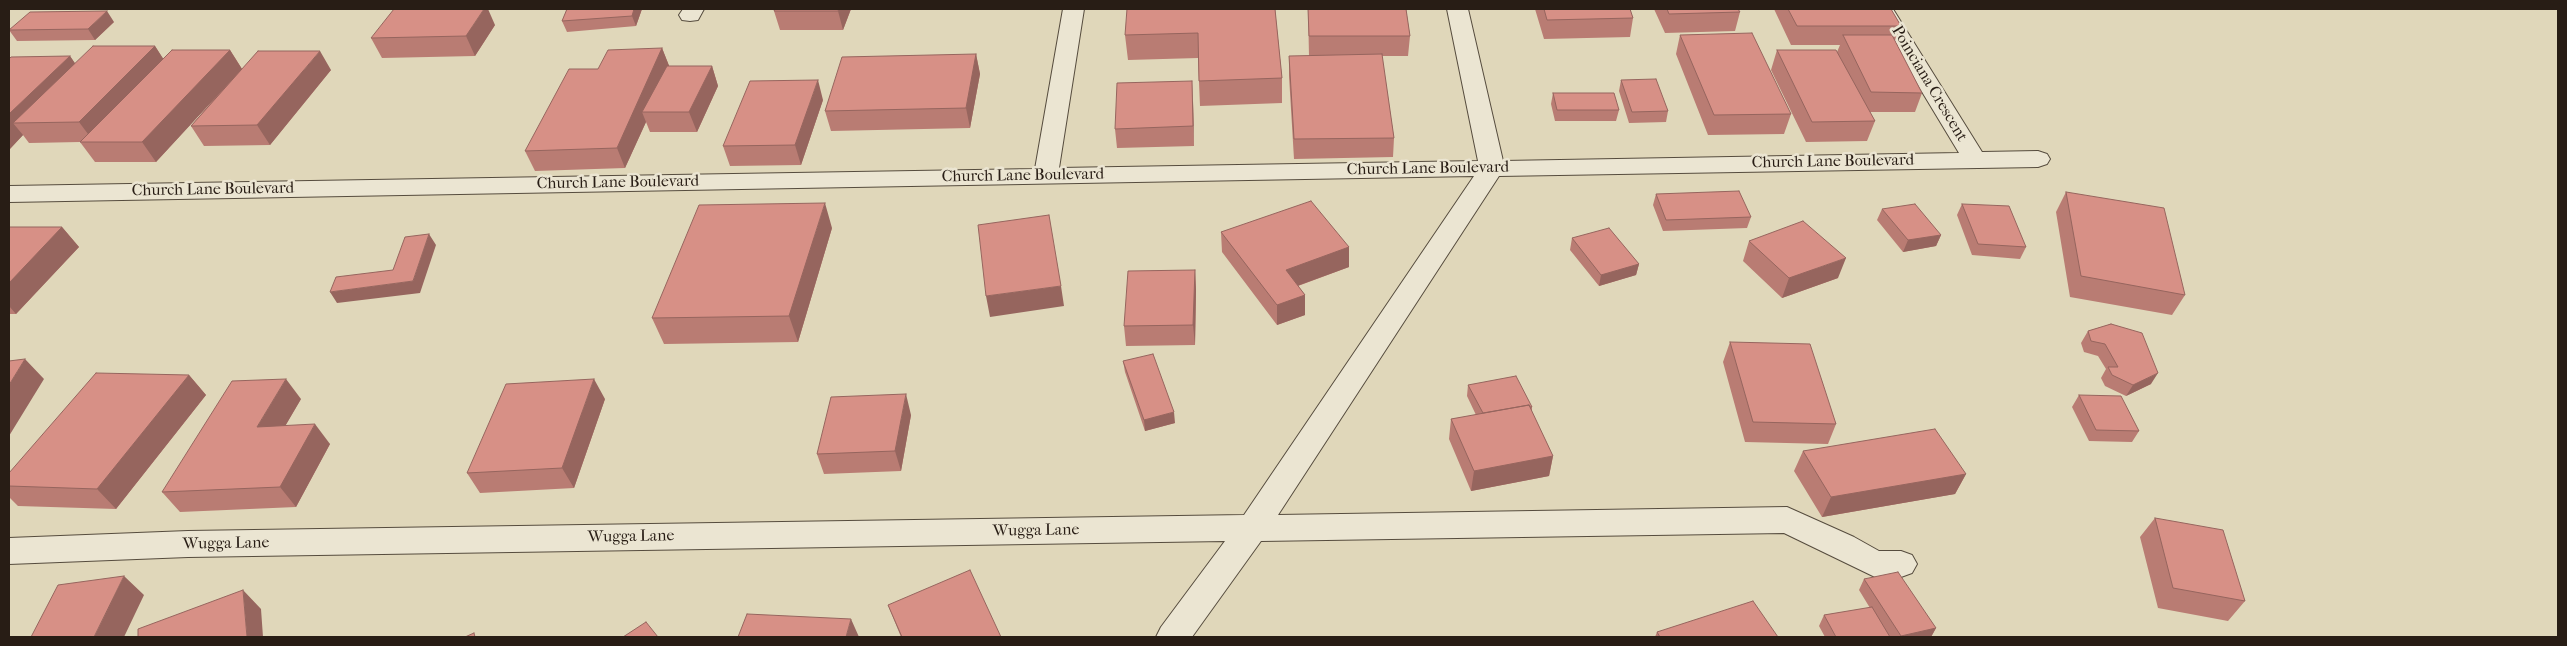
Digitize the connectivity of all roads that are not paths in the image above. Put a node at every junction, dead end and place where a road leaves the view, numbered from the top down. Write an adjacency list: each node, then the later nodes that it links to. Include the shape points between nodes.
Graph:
1 (1073, 9): 7 (street)
2 (1456, 9): 6 (street)
3 (1883, 9): 5 (street, Poinciana Crescent)
4 (2038, 159): 5 (street, Church Lane Boulevard)
5 (1975, 160): 6 (street, Church Lane Boulevard)
6 (1492, 168): 7 (street, Church Lane Boulevard); 9 (street)
7 (1046, 176): 8 (street, Church Lane Boulevard)
8 (9, 194)
9 (1253, 527): 10 (street, Wugga Lane, via 188,544); 11 (street, Wugga Lane, via 1787,520 1875,564); 12 (street)
10 (9, 551)
11 (1902, 564)
12 (1173, 637)

